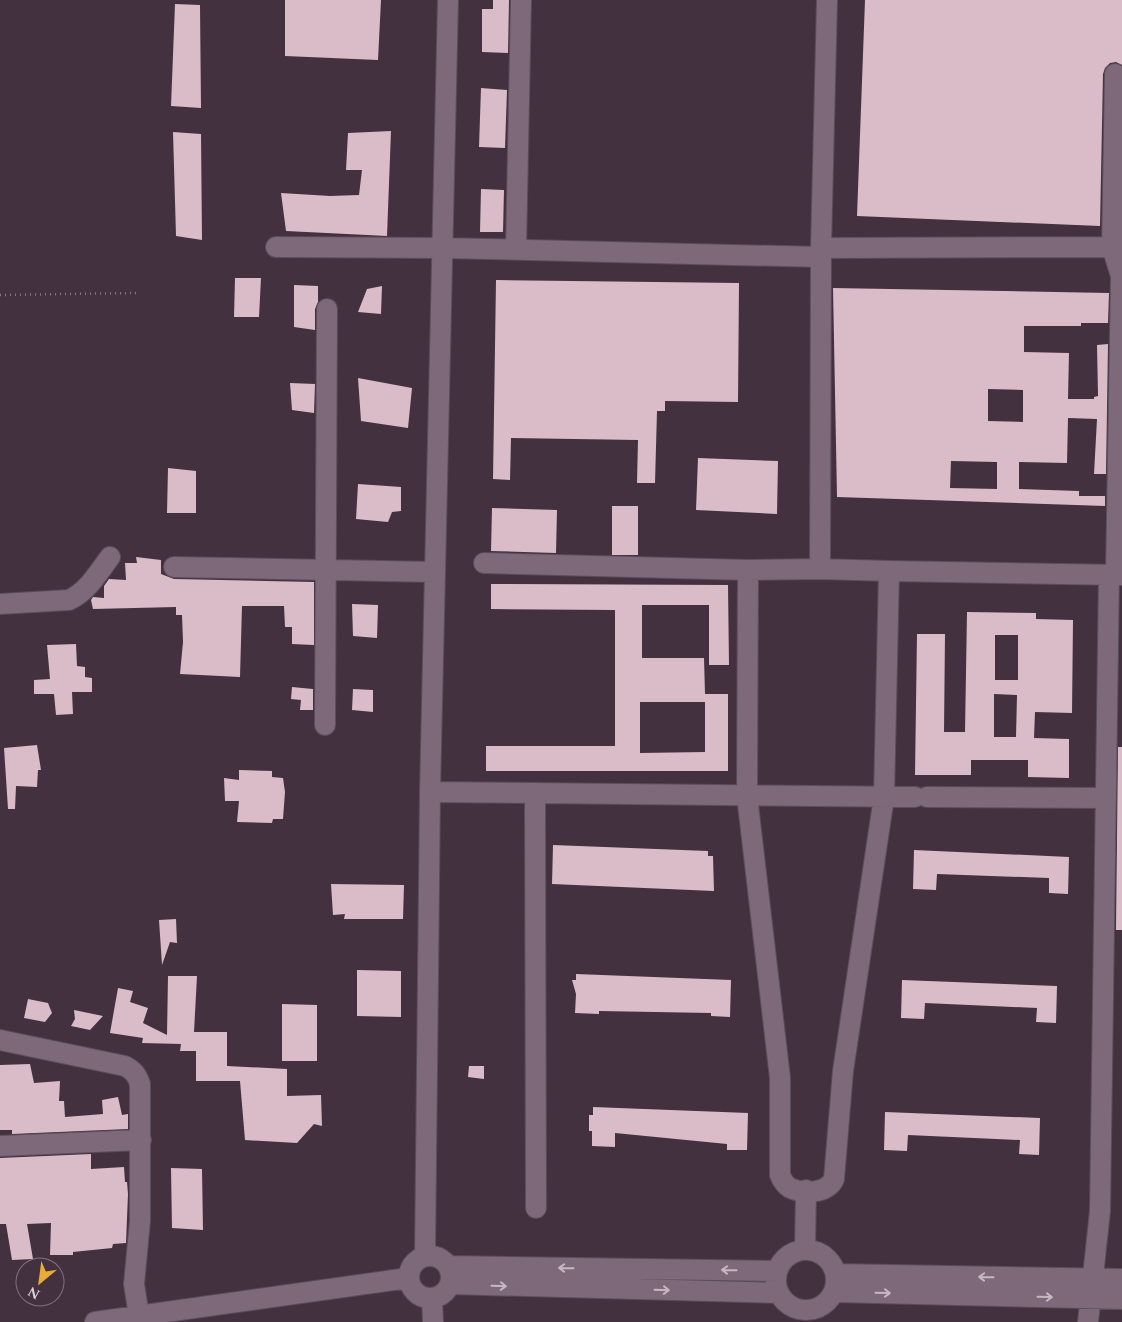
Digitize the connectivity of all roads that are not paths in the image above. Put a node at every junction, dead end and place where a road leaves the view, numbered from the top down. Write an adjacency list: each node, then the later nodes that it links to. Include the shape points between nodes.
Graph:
1 (448, 0): 6 (street)
2 (521, 0): 8 (street)
3 (828, 0): 9 (street)
4 (1115, 74): 7 (street)
5 (276, 247): 6 (street)
6 (442, 248): 8 (street); 18 (street)
7 (1117, 248): 9 (street); 19 (street, via 1121,276)
8 (516, 249): 9 (street)
9 (821, 252): 14 (street)
10 (327, 309): 15 (street)
11 (110, 557): 20 (street, via 87,588 69,600)
12 (484, 563): 16 (street)
13 (174, 567): 15 (street)
14 (820, 569): 16 (street); 17 (street)
15 (326, 570): 18 (street); 21 (street)
16 (748, 570): 24 (street)
17 (888, 571): 19 (street); 25 (street)
18 (434, 572): 22 (street)
19 (1116, 574): 26 (street)
20 (0, 604)
21 (325, 724)
22 (430, 792): 23 (street); 33 (street)
23 (535, 793): 24 (street); 31 (street)
24 (747, 796): 25 (street); 30 (street, via 780,1078 780,1175 789,1187)
25 (884, 797): 26 (street); 30 (street, via 843,1071 834,1179 823,1190)
26 (1106, 798): 39 (street, via 1100,1211)
27 (0, 1040): 28 (street, via 133,1070 140,1084)
28 (141, 1140): 29 (street); 43 (street, via 140,1221 134,1284)
29 (0, 1146)
30 (806, 1190): 32 (street)
31 (536, 1208)
32 (805, 1250): 34 (street, via 785,1258); 38 (street, via 825,1256 834,1267)
33 (425, 1256): 35 (street, via 440,1258); 36 (street, via 413,1264)
34 (777, 1271): 35 (street, one-way to 35); 40 (street)
35 (449, 1275): 40 (street, one-way to 40); 41 (street, via 446,1292)
36 (408, 1278): 41 (street, via 418,1296); 43 (street)
37 (1122, 1279): 39 (street)
38 (835, 1283): 39 (street); 40 (street, via 825,1304 818,1308 803,1310 789,1305)
39 (1091, 1288): 42 (street); 46 (street)
40 (779, 1293)
41 (432, 1299): 45 (street)
42 (1122, 1299)
43 (139, 1316): 44 (street)
44 (95, 1322)
45 (432, 1322)
46 (1088, 1322)

